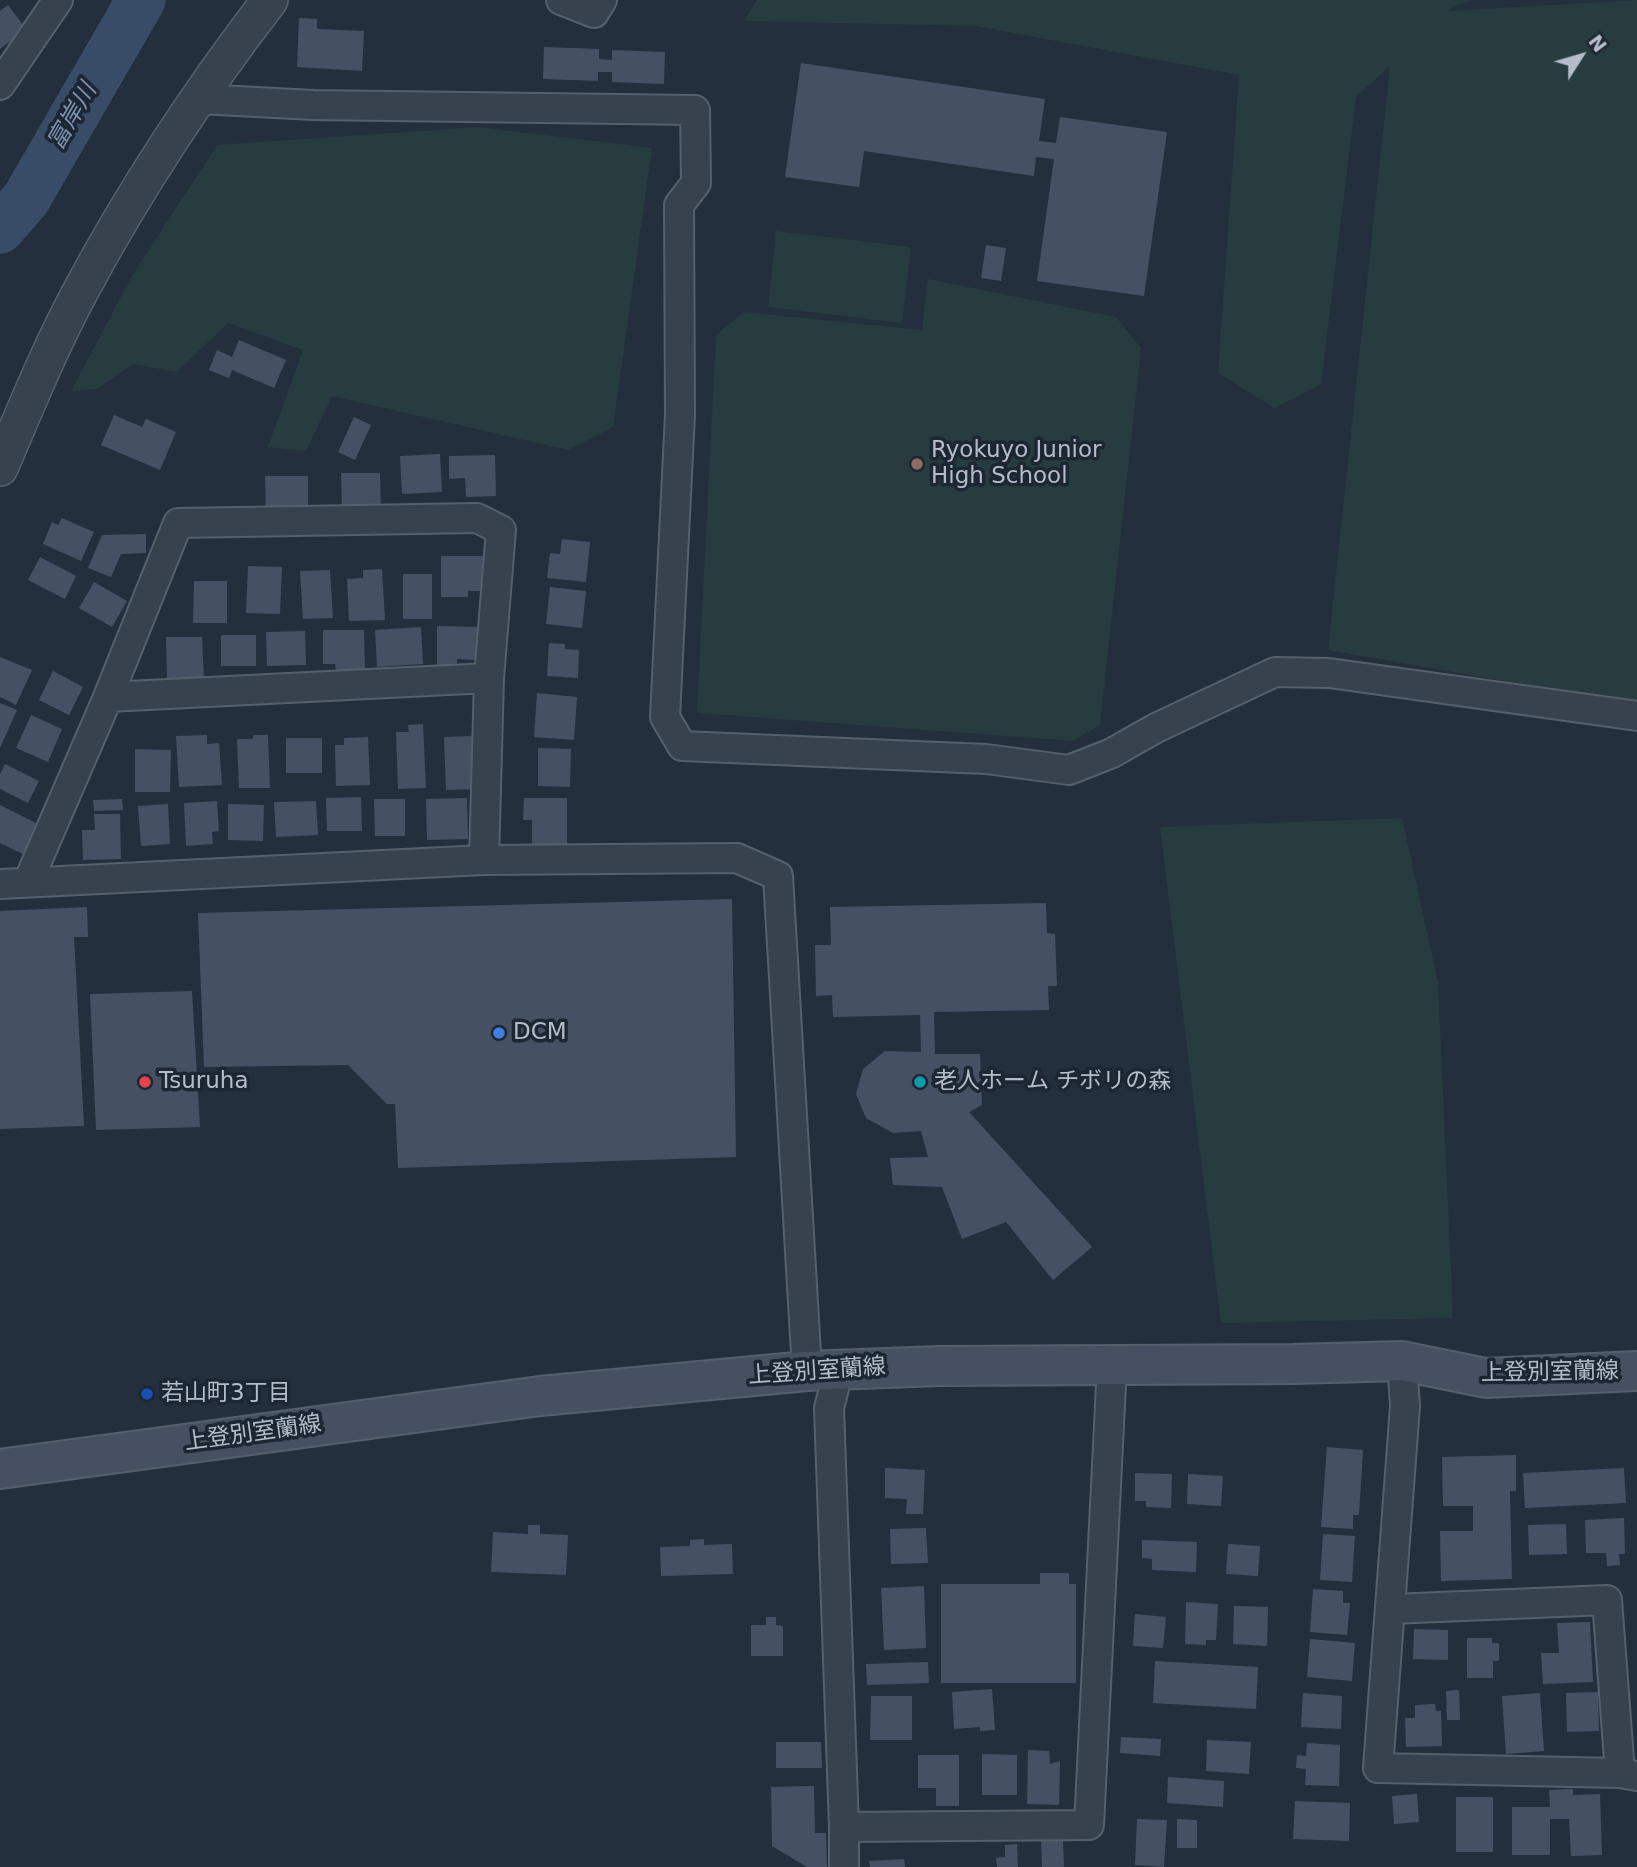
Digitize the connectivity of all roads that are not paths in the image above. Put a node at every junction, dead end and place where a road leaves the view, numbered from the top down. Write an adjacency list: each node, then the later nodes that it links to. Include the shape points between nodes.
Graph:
1 (58, 0): 5 (street)
2 (270, 0): 6 (street)
3 (561, 0): 4 (street, via 594,13)
4 (602, 0)
5 (0, 85)
6 (200, 99): 7 (street, via 79,294); 10 (street, via 695,110 696,183 679,205 680,415 665,717 682,746 986,759 1069,771 1275,672 1329,673)
7 (0, 468)
8 (489, 678): 9 (street); 9 (street, via 501,530 477,518 178,523); 11 (street)
9 (108, 696): 12 (street)
10 (1637, 716)
11 (484, 860): 12 (street); 16 (street, via 737,858 778,876)
12 (28, 882): 13 (street)
13 (0, 884)
14 (1402, 1360): 15 (main road, 上登別室蘭線); 17 (main road, 上登別室蘭線, via 1486,1378); 19 (street, via 1405,1406)
15 (1112, 1365): 16 (main road, 上登別室蘭線); 21 (street, via 1089,1825)
16 (823, 1370): 18 (main road, 上登別室蘭線, via 540,1395); 21 (street, via 829,1408)
17 (1637, 1371)
18 (0, 1469)
19 (1391, 1609): 20 (street, via 1607,1600); 20 (street, via 1378,1769)
20 (1628, 1774)
21 (844, 1827): 22 (street)
22 (844, 1867)

